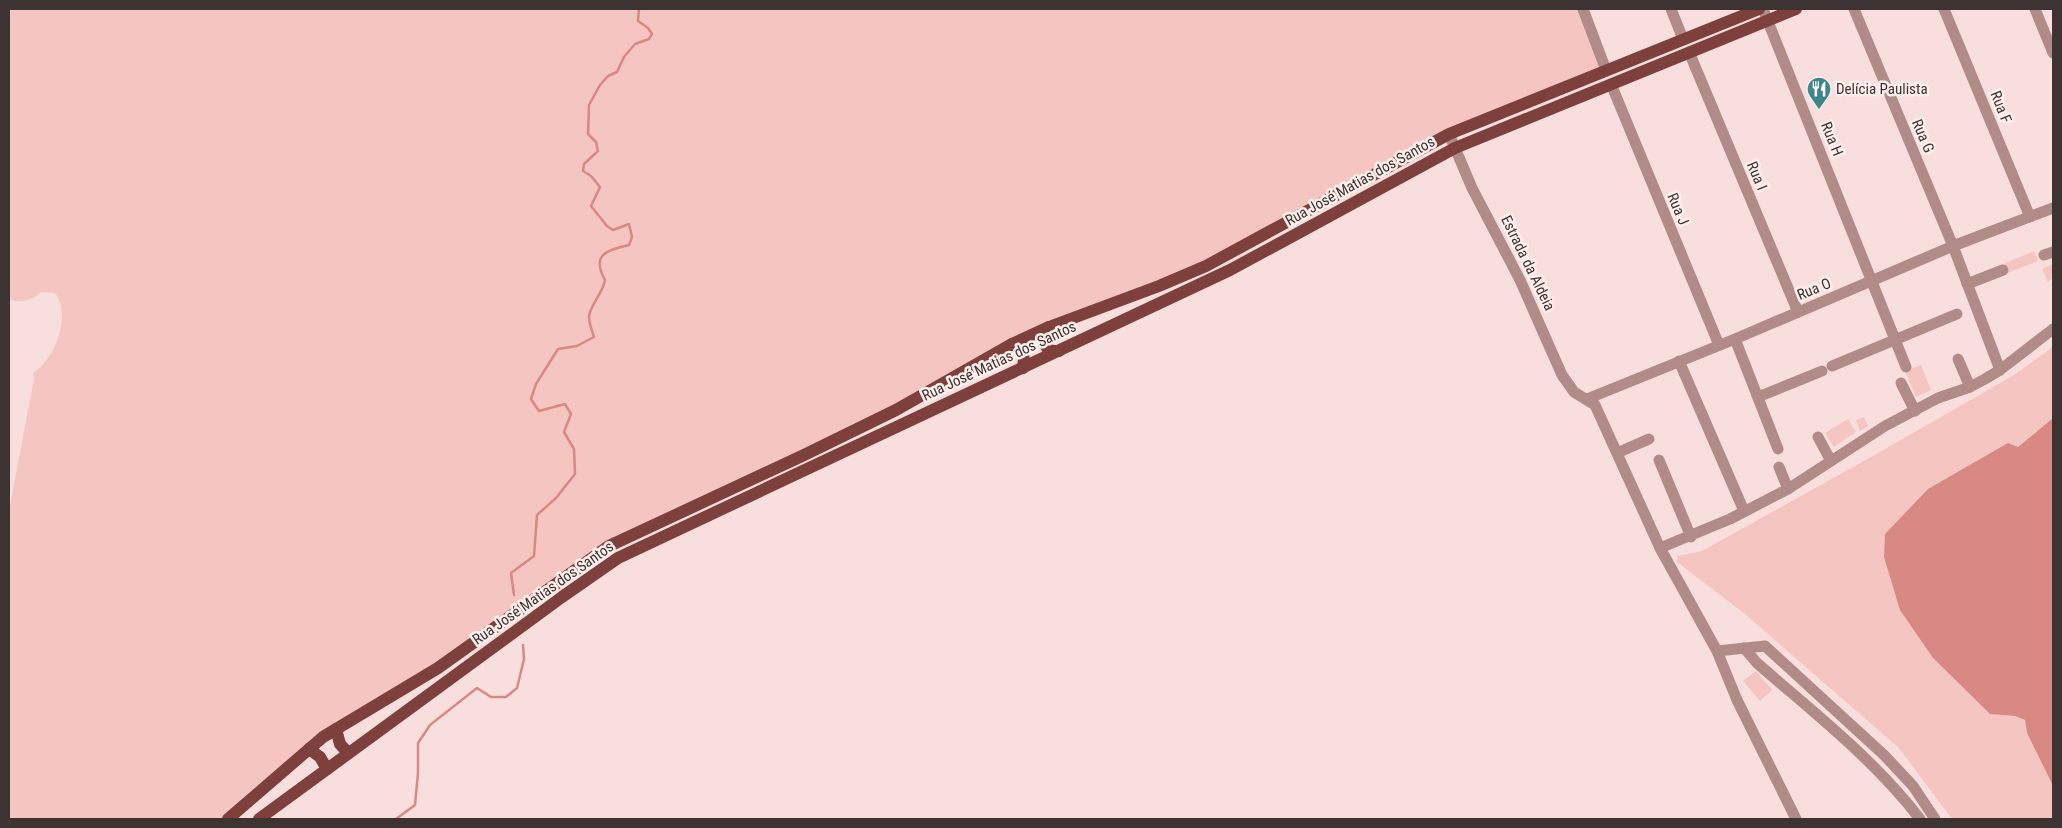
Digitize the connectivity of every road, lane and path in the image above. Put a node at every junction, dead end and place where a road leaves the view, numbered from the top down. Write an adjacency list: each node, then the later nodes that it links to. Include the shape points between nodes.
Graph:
1 (1583, 9): 12 (street)
2 (1671, 9): 9 (street)
3 (1759, 9): 9 (main road, Rua José Matias dos Santos)
4 (1796, 9): 8 (main road, Rua José Matias dos Santos)
5 (1854, 9): 18 (street, Rua G)
6 (1944, 9): 17 (street, Rua F)
7 (2035, 9): 11 (street)
8 (1765, 15): 10 (main road, Rua José Matias dos Santos); 20 (street, Rua H)
9 (1683, 39): 12 (main road, Rua José Matias dos Santos)
10 (1689, 52): 13 (main road, Rua José Matias dos Santos); 22 (street, Rua I)
11 (2053, 53)
12 (1606, 70): 14 (main road, Rua José Matias dos Santos)
13 (1611, 84): 15 (main road, Rua José Matias dos Santos); 29 (street, Rua J)
14 (1448, 134): 15 (street, Estrada da Aldeia); 24 (main road, Rua José Matias dos Santos, via 1206,266)
15 (1455, 148): 30 (main road, Rua José Matias dos Santos, via 1230,270); 39 (street, Estrada da Aldeia, via 1528,294 1555,363 1574,392)
16 (2053, 208): 17 (street, Rua O)
17 (2030, 217): 18 (street, Rua O)
18 (1953, 246): 20 (street, Rua O); 21 (street, Rua G)
19 (2003, 270): 21 (street)
20 (1872, 281): 22 (street, Rua O); 27 (street, Rua H)
21 (1967, 284): 35 (street, Rua G)
22 (1798, 312): 26 (street, Rua O)
23 (1956, 314): 27 (street)
24 (1049, 327): 28 (main road, Rua José Matias dos Santos); 30 (main road, via 1042,339 1052,351)
25 (2053, 329): 35 (street)
26 (1735, 339): 29 (street, Rua O); 38 (street)
27 (1896, 340): 33 (street, Rua H); 38 (street)
28 (1012, 344): 34 (main road, via 1023,353); 54 (main road, Rua José Matias dos Santos, via 896,410 609,546 438,668)
29 (1719, 345): 32 (street, Rua O)
30 (1059, 351): 34 (main road, Rua José Matias dos Santos)
31 (1958, 359): 37 (street)
32 (1680, 361): 39 (street, Rua O); 49 (street)
33 (1906, 366)
34 (1023, 368): 56 (main road, Rua José Matias dos Santos, via 611,562)
35 (2000, 370): 37 (street)
36 (1901, 383): 40 (street)
37 (1970, 387): 40 (street, via 1938,398)
38 (1758, 397): 43 (street)
39 (1587, 399): 44 (street, Estrada da Aldeia, via 1595,405)
40 (1915, 411): 46 (street)
41 (1818, 437): 46 (street)
42 (1649, 439): 44 (street)
43 (1778, 449)
44 (1617, 453): 51 (street, Estrada da Aldeia)
45 (1659, 460): 50 (street)
46 (1830, 461): 48 (street)
47 (1779, 467): 48 (street)
48 (1788, 489): 49 (street)
49 (1744, 511): 50 (street)
50 (1690, 536): 51 (street)
51 (1660, 548): 53 (street, Estrada da Aldeia)
52 (1744, 648): 53 (street); 61 (street, via 1757,664 1872,764); 62 (street, via 1765,646 1884,754)
53 (1717, 651): 60 (street, Estrada da Aldeia, via 1737,700)
54 (336, 729): 55 (main road, Rua José Matias dos Santos); 56 (main road, via 340,744)
55 (309, 749): 57 (main road, via 320,757); 58 (main road, Rua José Matias dos Santos)
56 (348, 753): 57 (main road, Rua José Matias dos Santos)
57 (327, 770): 59 (main road, Rua José Matias dos Santos)
58 (228, 819)
59 (259, 819)
60 (1796, 819)
61 (1920, 819)
62 (1935, 819)

